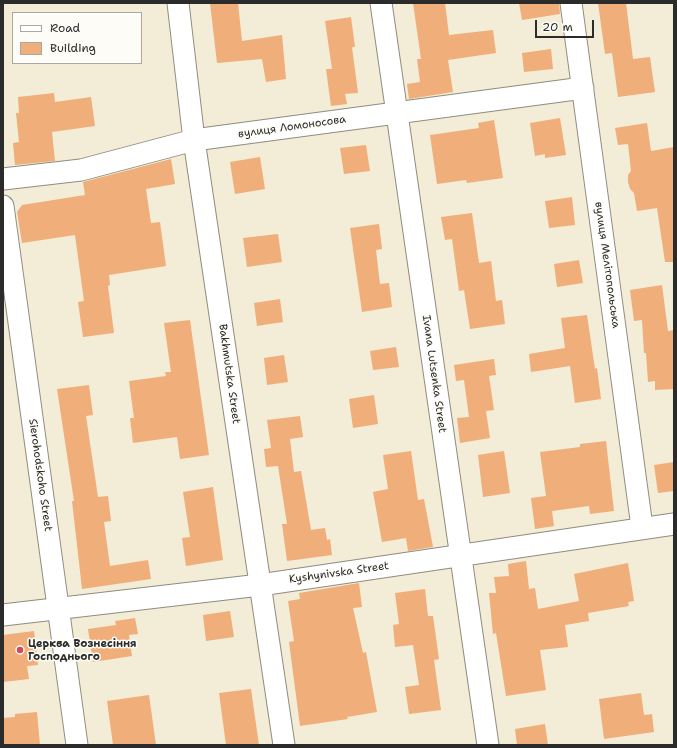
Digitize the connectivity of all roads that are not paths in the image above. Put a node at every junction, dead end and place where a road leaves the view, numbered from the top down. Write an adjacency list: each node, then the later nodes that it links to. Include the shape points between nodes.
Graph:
1 (178, 3): 6 (street, Bakhmutska Street)
2 (381, 3): 5 (street, Ivana Lutsenka Street)
3 (571, 3): 4 (street, вулиця Мелітопольська)
4 (583, 88): 5 (street, вулиця Ломоносова); 10 (street, вулиця Мелітопольська)
5 (397, 113): 6 (street, вулиця Ломоносова); 11 (street, Ivana Lutsenka Street)
6 (194, 140): 7 (street, вулиця Ломоносова, via 80,170); 12 (street, Bakhmutska Street)
7 (3, 179)
8 (3, 206): 13 (street, Sierohodskoho Street)
9 (674, 524): 10 (street, Kyshynivska Street)
10 (642, 527): 11 (street, Kyshynivska Street)
11 (460, 556): 12 (street, Kyshynivska Street); 17 (street, Ivana Lutsenka Street)
12 (260, 585): 13 (street, Kyshynivska Street); 16 (street, Bakhmutska Street)
13 (58, 608): 14 (street, Kyshynivska Street); 15 (street, Sierohodskoho Street)
14 (3, 615)
15 (77, 745)
16 (284, 745)
17 (488, 745)

